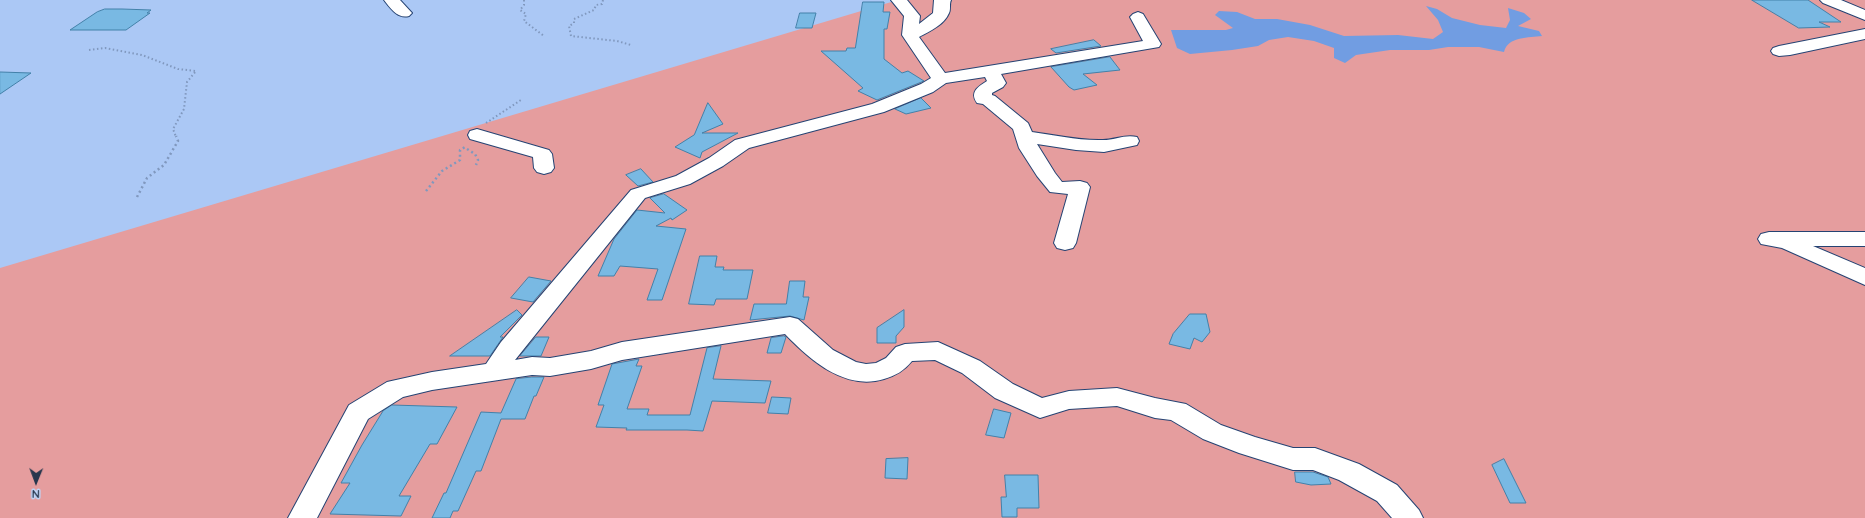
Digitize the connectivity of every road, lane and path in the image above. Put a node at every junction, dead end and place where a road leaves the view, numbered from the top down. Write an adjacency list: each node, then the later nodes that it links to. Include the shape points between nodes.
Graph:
1 (392, 0): 7 (street)
2 (524, 0): 12 (path, via 520,10 526,14 524,21)
3 (603, 0): 13 (path, via 594,10 574,19 574,23 569,26 571,36 586,40 621,40)
4 (899, 0): 11 (street, via 912,16)
5 (943, 0): 11 (street, via 942,12 928,25)
6 (1828, 0): 8 (street)
7 (404, 13)
8 (1865, 15)
9 (1138, 16): 16 (street, via 1153,44)
10 (1865, 34): 15 (street, via 1796,50)
11 (910, 35): 17 (street)
12 (544, 36)
13 (631, 45)
14 (90, 50): 24 (path, via 105,48 142,55 178,69 196,71 187,82 184,109 173,129 178,141 164,165 147,178)
15 (1779, 51)
16 (990, 70): 17 (street); 20 (street, via 997,83 983,90 983,99 989,100 1006,113 1021,127)
17 (941, 79): 28 (street, via 927,88 878,108 742,144 683,180 638,194 510,348)
18 (521, 100): 19 (path)
19 (474, 136): 22 (street, via 542,154); 23 (path, via 460,150 460,160 442,171)
20 (1024, 136): 21 (street, via 1104,146); 26 (street, via 1029,148 1057,188 1080,187)
21 (1130, 141)
22 (544, 168)
23 (426, 191)
24 (137, 197)
25 (1865, 239): 27 (street, via 1769,239 1800,248 1853,270)
26 (1065, 242)
27 (1865, 278)
28 (494, 371): 29 (street, via 396,389 358,412); 30 (street, via 532,366 550,367 591,360 622,351 790,325 830,362 856,372 876,372 895,364 905,353 938,351 971,367 1004,390 1040,408 1069,400 1117,398 1177,411 1212,432 1249,446 1293,459 1315,459 1349,472 1387,493)
29 (302, 518)
30 (1409, 518)

